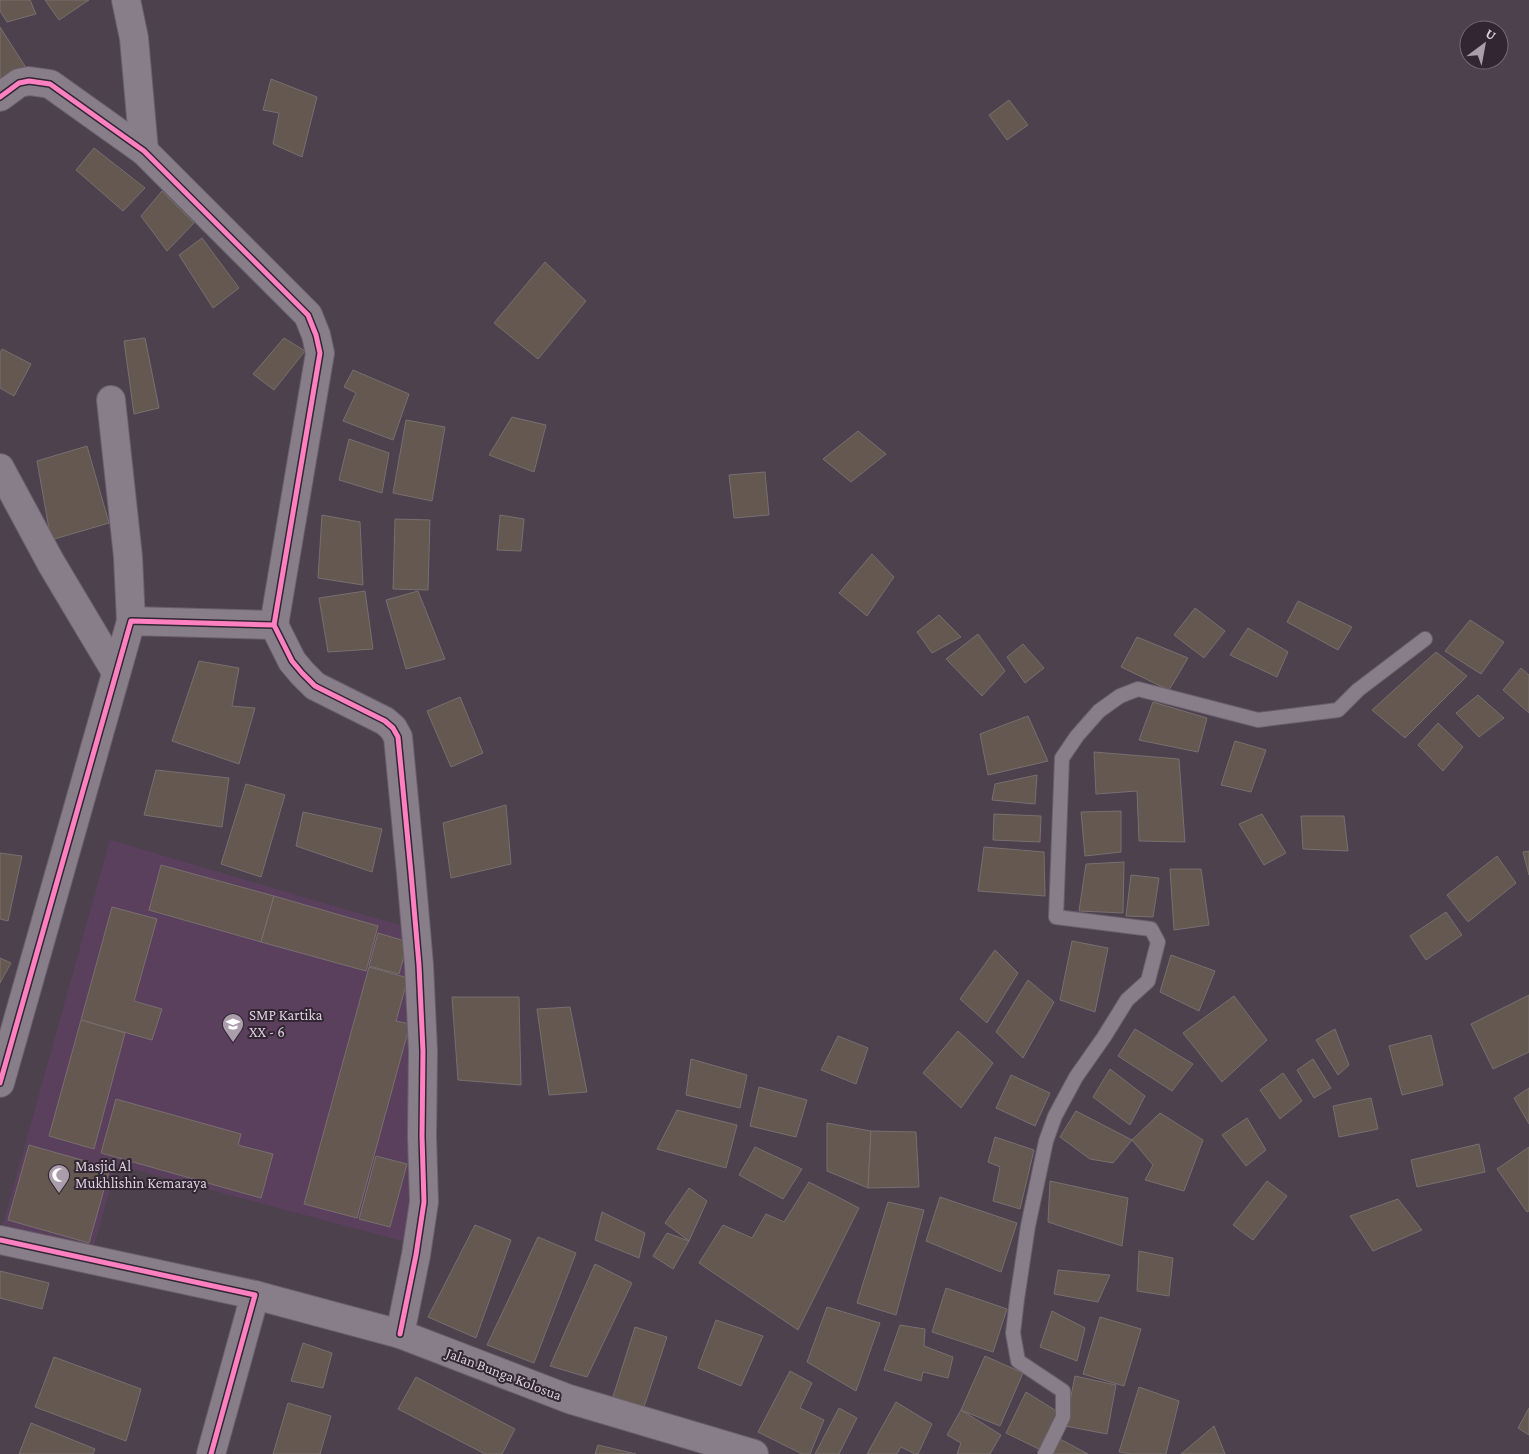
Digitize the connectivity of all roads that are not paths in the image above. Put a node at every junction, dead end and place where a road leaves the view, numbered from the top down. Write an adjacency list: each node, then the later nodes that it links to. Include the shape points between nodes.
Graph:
1 (126, 0): 3 (street, via 134,38)
2 (0, 97): 3 (street, via 19,83 50,84)
3 (144, 151): 7 (street, via 308,315 316,335 320,354)
4 (112, 400): 6 (street)
5 (0, 468): 9 (street, via 51,563)
6 (131, 621): 7 (street); 9 (street)
7 (274, 625): 13 (street, via 292,661 315,686 385,721 394,728 398,737 419,965 424,1202)
8 (1425, 639): 16 (lane, via 1358,690 1338,710 1258,720 1138,689 1120,696 1099,711 1062,758 1056,917 1151,930 1158,942 1148,981 1126,1000 1076,1077 1046,1141 1028,1226 1013,1333 1018,1361 1062,1391 1063,1418)
9 (116, 672): 10 (street)
10 (0, 1083)
11 (0, 1240): 12 (street, Jalan Bunga Kolosua)
12 (254, 1295): 13 (street, Jalan Bunga Kolosua); 14 (street)
13 (400, 1334): 15 (street, Jalan Bunga Kolosua, via 569,1399)
14 (211, 1454)
15 (754, 1454)
16 (1045, 1454)

